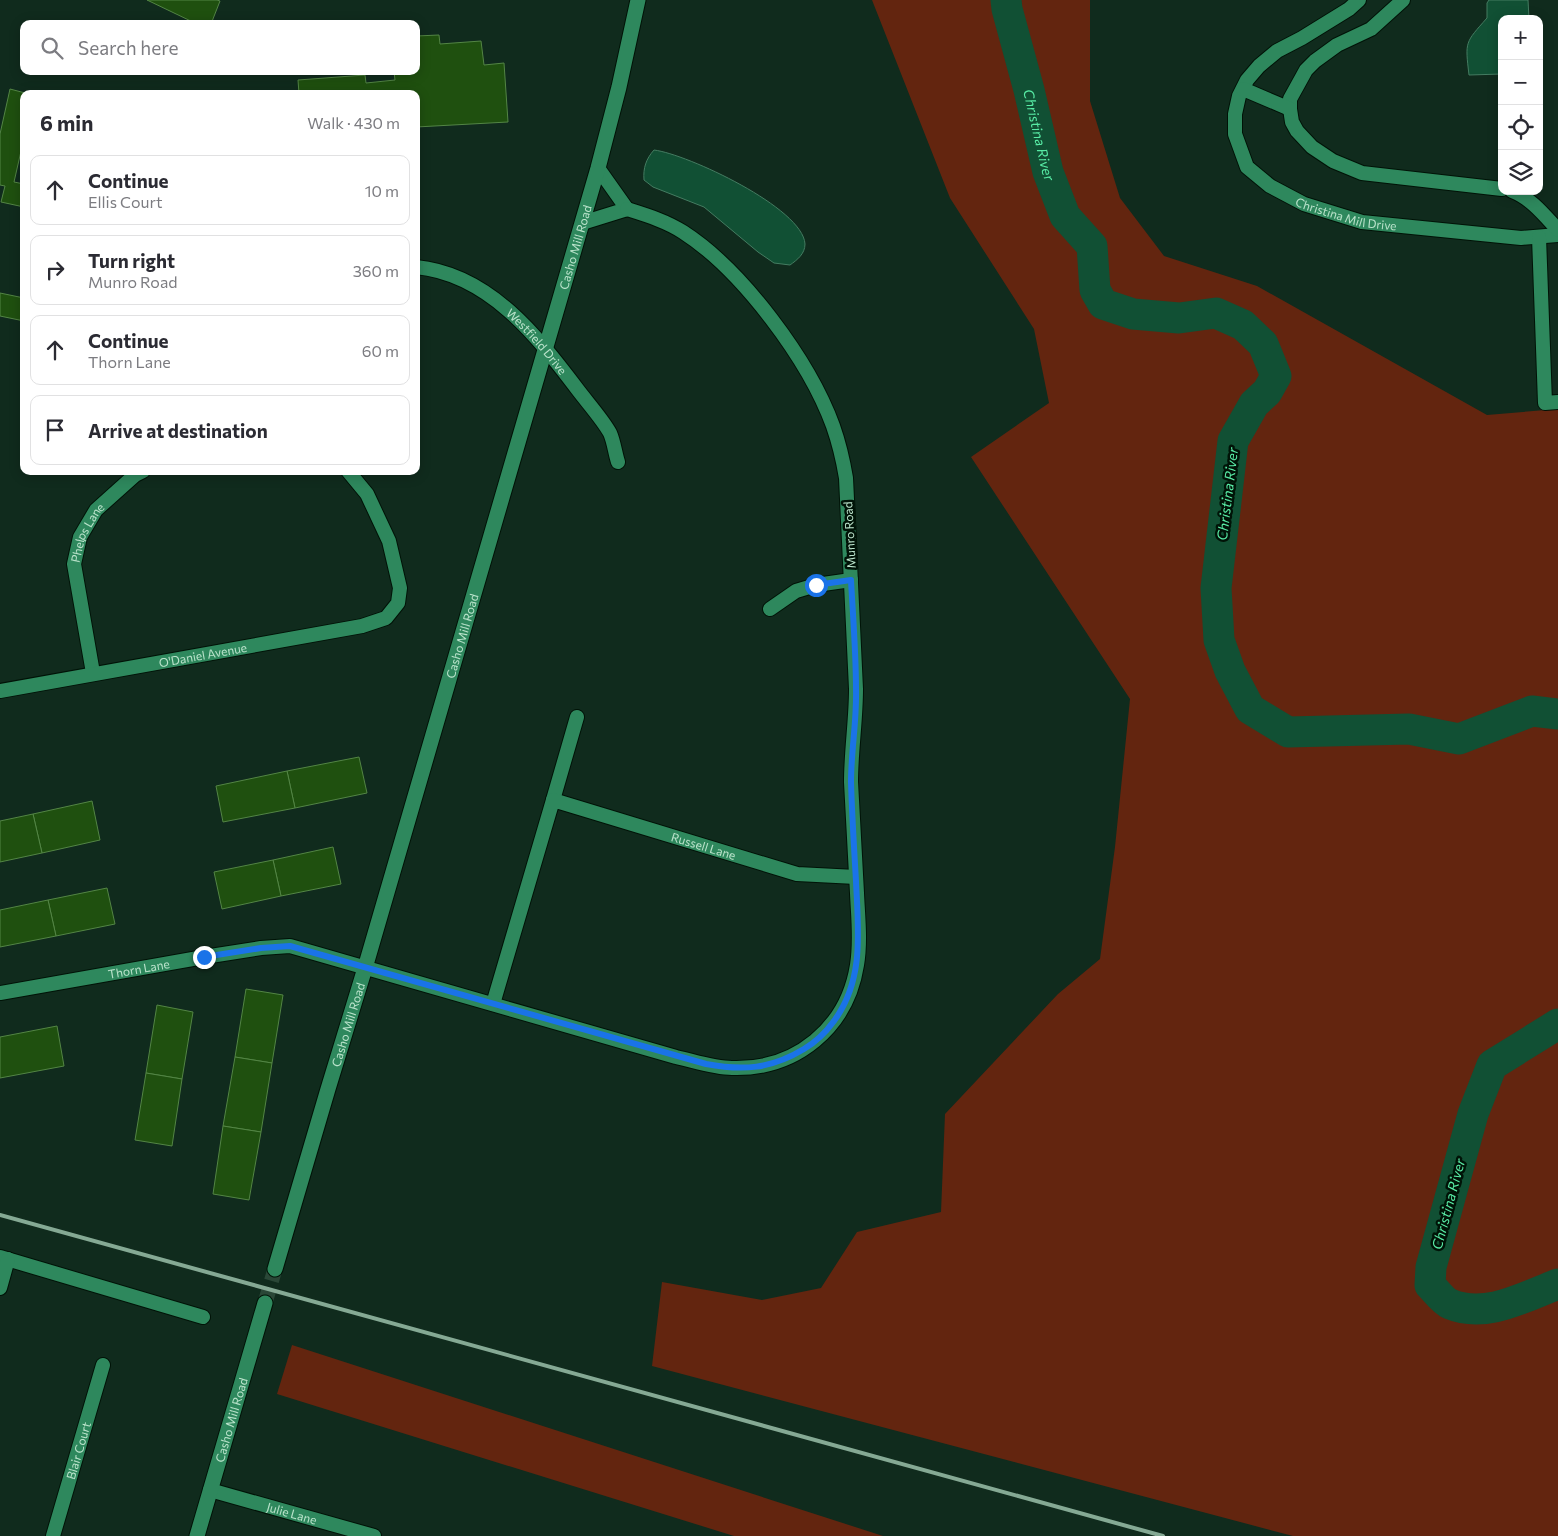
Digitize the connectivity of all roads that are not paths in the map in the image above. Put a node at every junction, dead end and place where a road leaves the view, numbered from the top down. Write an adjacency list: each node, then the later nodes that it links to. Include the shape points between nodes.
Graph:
1 (638, 0): 6 (street, Casho Mill Road)
2 (1359, 0): 4 (street, Christina Mill Drive, via 1267,58)
3 (1403, 0): 5 (street, via 1370,28 1336,45 1315,61 1306,70 1290,99)
4 (1243, 89): 5 (street); 13 (street, Christina Mill Drive, via 1235,114 1235,134 1247,167 1270,186 1296,200 1362,222 1521,238)
5 (1290, 110): 7 (street, via 1292,122 1312,147 1350,169)
6 (598, 168): 9 (street); 10 (street, Casho Mill Road)
7 (1498, 189)
8 (1519, 195): 11 (street)
9 (627, 209): 10 (street); 20 (street, Munro Road, via 659,220 706,248 746,288 803,366 833,425 842,453)
10 (582, 223): 15 (street, Casho Mill Road)
11 (1558, 230)
12 (1558, 235): 13 (street, Christina Mill Drive)
13 (1539, 237): 16 (street, via 1545,403)
14 (420, 266): 15 (street, Westfield Drive, via 434,268 491,296 523,322)
15 (544, 347): 17 (street, Westfield Drive, via 609,432); 27 (street, Casho Mill Road)
16 (1558, 402)
17 (618, 462)
18 (135, 475): 22 (street, Phelps Lane, via 96,510 80,537 74,564)
19 (351, 475): 22 (street, O'Daniel Avenue, via 367,494 389,540 400,588 398,603 386,618 362,626)
20 (851, 580): 21 (street, via 816,585 796,592); 26 (street, Munro Road, via 856,714 851,782)
21 (770, 609)
22 (93, 673): 23 (street, O'Daniel Avenue)
23 (0, 691)
24 (577, 717): 25 (street)
25 (553, 800): 26 (street, Russell Lane, via 797,874); 29 (street)
26 (856, 877): 29 (street, Munro Road, via 859,944 849,996 826,1031 810,1046 773,1064 730,1068 706,1064)
27 (365, 968): 28 (street, Thorn Lane, via 290,946 204,957); 29 (street, Munro Road); 31 (street, Casho Mill Road)
28 (0, 993)
29 (493, 1004)
30 (4, 1258): 32 (street); 34 (street)
31 (275, 1269)
32 (0, 1288)
33 (265, 1303): 36 (street, Casho Mill Road)
34 (203, 1316)
35 (103, 1365): 37 (street, Blair Court)
36 (210, 1490): 38 (street, Casho Mill Road); 39 (street, Julie Lane)
37 (53, 1536)
38 (197, 1536)
39 (374, 1536)

